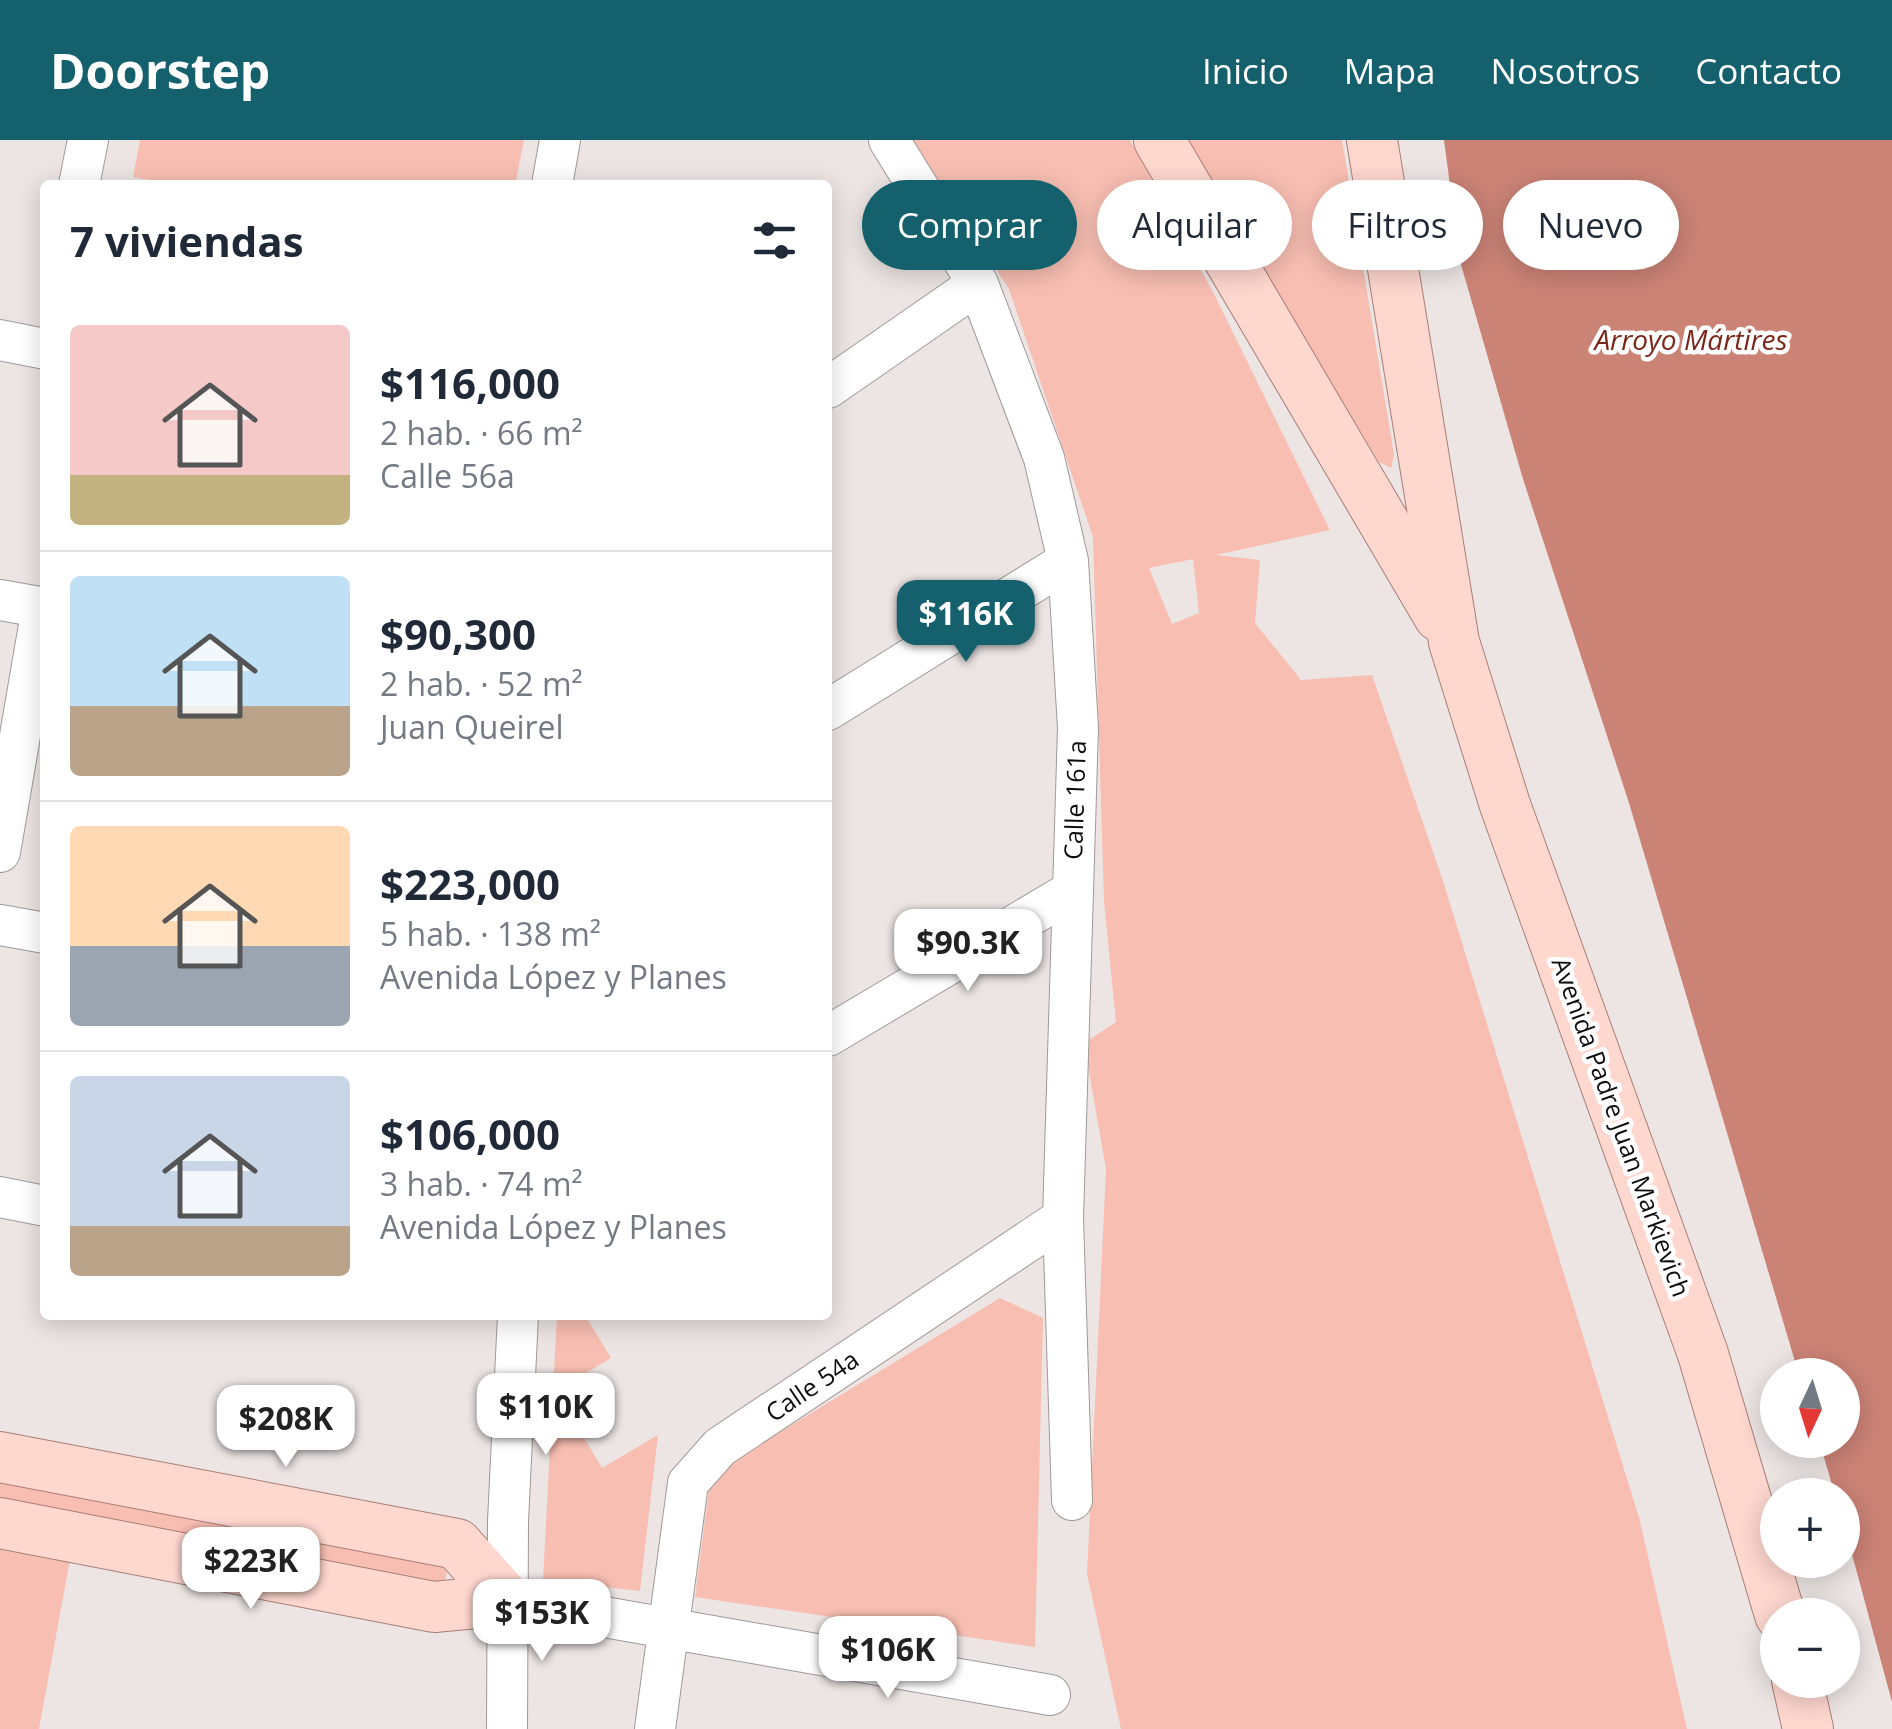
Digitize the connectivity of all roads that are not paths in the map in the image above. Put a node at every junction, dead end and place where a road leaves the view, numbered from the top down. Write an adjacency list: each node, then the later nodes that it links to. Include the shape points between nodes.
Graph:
1 (88, 140): 6 (street)
2 (560, 140): 7 (street)
3 (889, 140): 8 (street, Calle 161a)
4 (1159, 140): 16 (main road, Avenida Padre Juan Markievich)
5 (1372, 140): 16 (main road, Avenida Padre Juan Markievich)
6 (79, 180)
7 (553, 180)
8 (978, 284): 11 (street); 12 (street, Calle 161a, via 1044,458)
9 (0, 340): 10 (street)
10 (40, 348)
11 (832, 385)
12 (1068, 562): 17 (street); 19 (street, Calle 161a, via 1078,728)
13 (0, 600): 14 (street)
14 (40, 607)
15 (40, 630): 18 (street)
16 (1454, 642): 30 (main road, Avenida Padre Juan Markievich, via 1505,805 1703,1354)
17 (832, 708)
18 (0, 852)
19 (1072, 891): 22 (street); 25 (street, Calle 161a)
20 (0, 925): 21 (street)
21 (40, 933)
22 (832, 1034)
23 (0, 1197): 24 (street)
24 (40, 1205)
25 (1064, 1218): 28 (street, Calle 161a); 32 (street, Calle 54a, via 720,1447 688,1483)
26 (518, 1320): 31 (street)
27 (0, 1457): 31 (main road, via 457,1544)
28 (1072, 1500)
29 (0, 1523): 31 (main road, via 434,1607)
30 (1775, 1598)
31 (507, 1600): 32 (street); 35 (street)
32 (669, 1626): 33 (street); 36 (street, Calle 54a)
33 (1050, 1695)
34 (1800, 1698): 37 (main road)
35 (507, 1729)
36 (656, 1729)
37 (1808, 1729)

